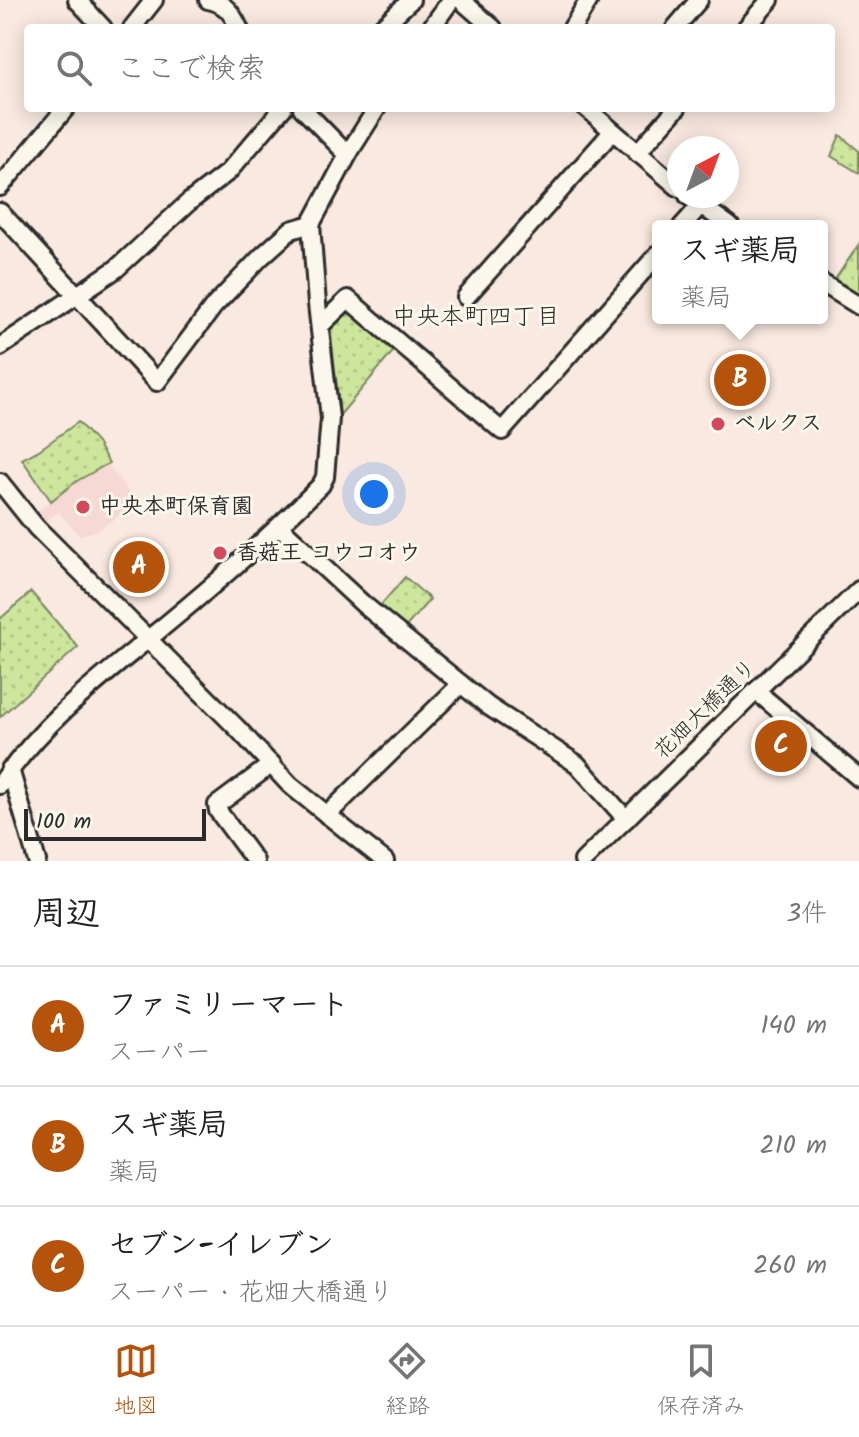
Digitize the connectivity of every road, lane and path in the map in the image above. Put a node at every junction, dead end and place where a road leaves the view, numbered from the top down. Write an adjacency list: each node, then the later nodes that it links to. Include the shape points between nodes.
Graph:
1 (77, 0): 10 (street)
2 (154, 0): 11 (street)
3 (208, 0): 12 (street, via 223,5)
4 (411, 0): 13 (street)
5 (451, 0): 14 (street)
6 (461, 0): 15 (street)
7 (589, 0): 16 (street)
8 (699, 0): 17 (street)
9 (770, 0): 18 (street)
10 (99, 24)
11 (135, 24)
12 (237, 24)
13 (385, 24)
14 (434, 24)
15 (488, 24)
16 (574, 24)
17 (678, 24)
18 (749, 24)
19 (63, 112): 29 (street)
20 (280, 112): 36 (street, via 228,172 116,269)
21 (306, 112): 26 (street)
22 (374, 112): 26 (street)
23 (673, 112): 27 (street)
24 (604, 114): 25 (street)
25 (612, 132): 27 (street); 37 (street)
26 (350, 151): 33 (street)
27 (637, 153): 28 (street)
28 (667, 178)
29 (0, 187)
30 (704, 208): 32 (street)
31 (0, 212): 36 (street)
32 (721, 220)
33 (311, 224): 36 (street, via 291,230 261,257 214,306 157,382); 39 (street)
34 (652, 261): 39 (street, via 502,431 348,299)
35 (828, 287): 38 (street)
36 (77, 294): 40 (street)
37 (466, 297)
38 (859, 306)
39 (321, 325): 42 (street, via 330,418 325,477)
40 (0, 347)
41 (0, 482): 44 (street, via 36,527)
42 (280, 527): 44 (street); 45 (street)
43 (859, 590): 46 (street, 花畑大橋通り)
44 (148, 640): 47 (street); 48 (street, via 90,685)
45 (461, 684): 51 (street); 52 (street, via 577,764)
46 (756, 691): 49 (street); 52 (street, 花畑大橋通り)
47 (272, 764): 51 (street); 54 (street, via 217,805)
48 (10, 769): 50 (street); 53 (street)
49 (859, 778)
50 (0, 785)
51 (327, 815): 55 (street)
52 (626, 819): 56 (street, 花畑大橋通り)
53 (37, 861)
54 (255, 861)
55 (385, 861)
56 (583, 861)

